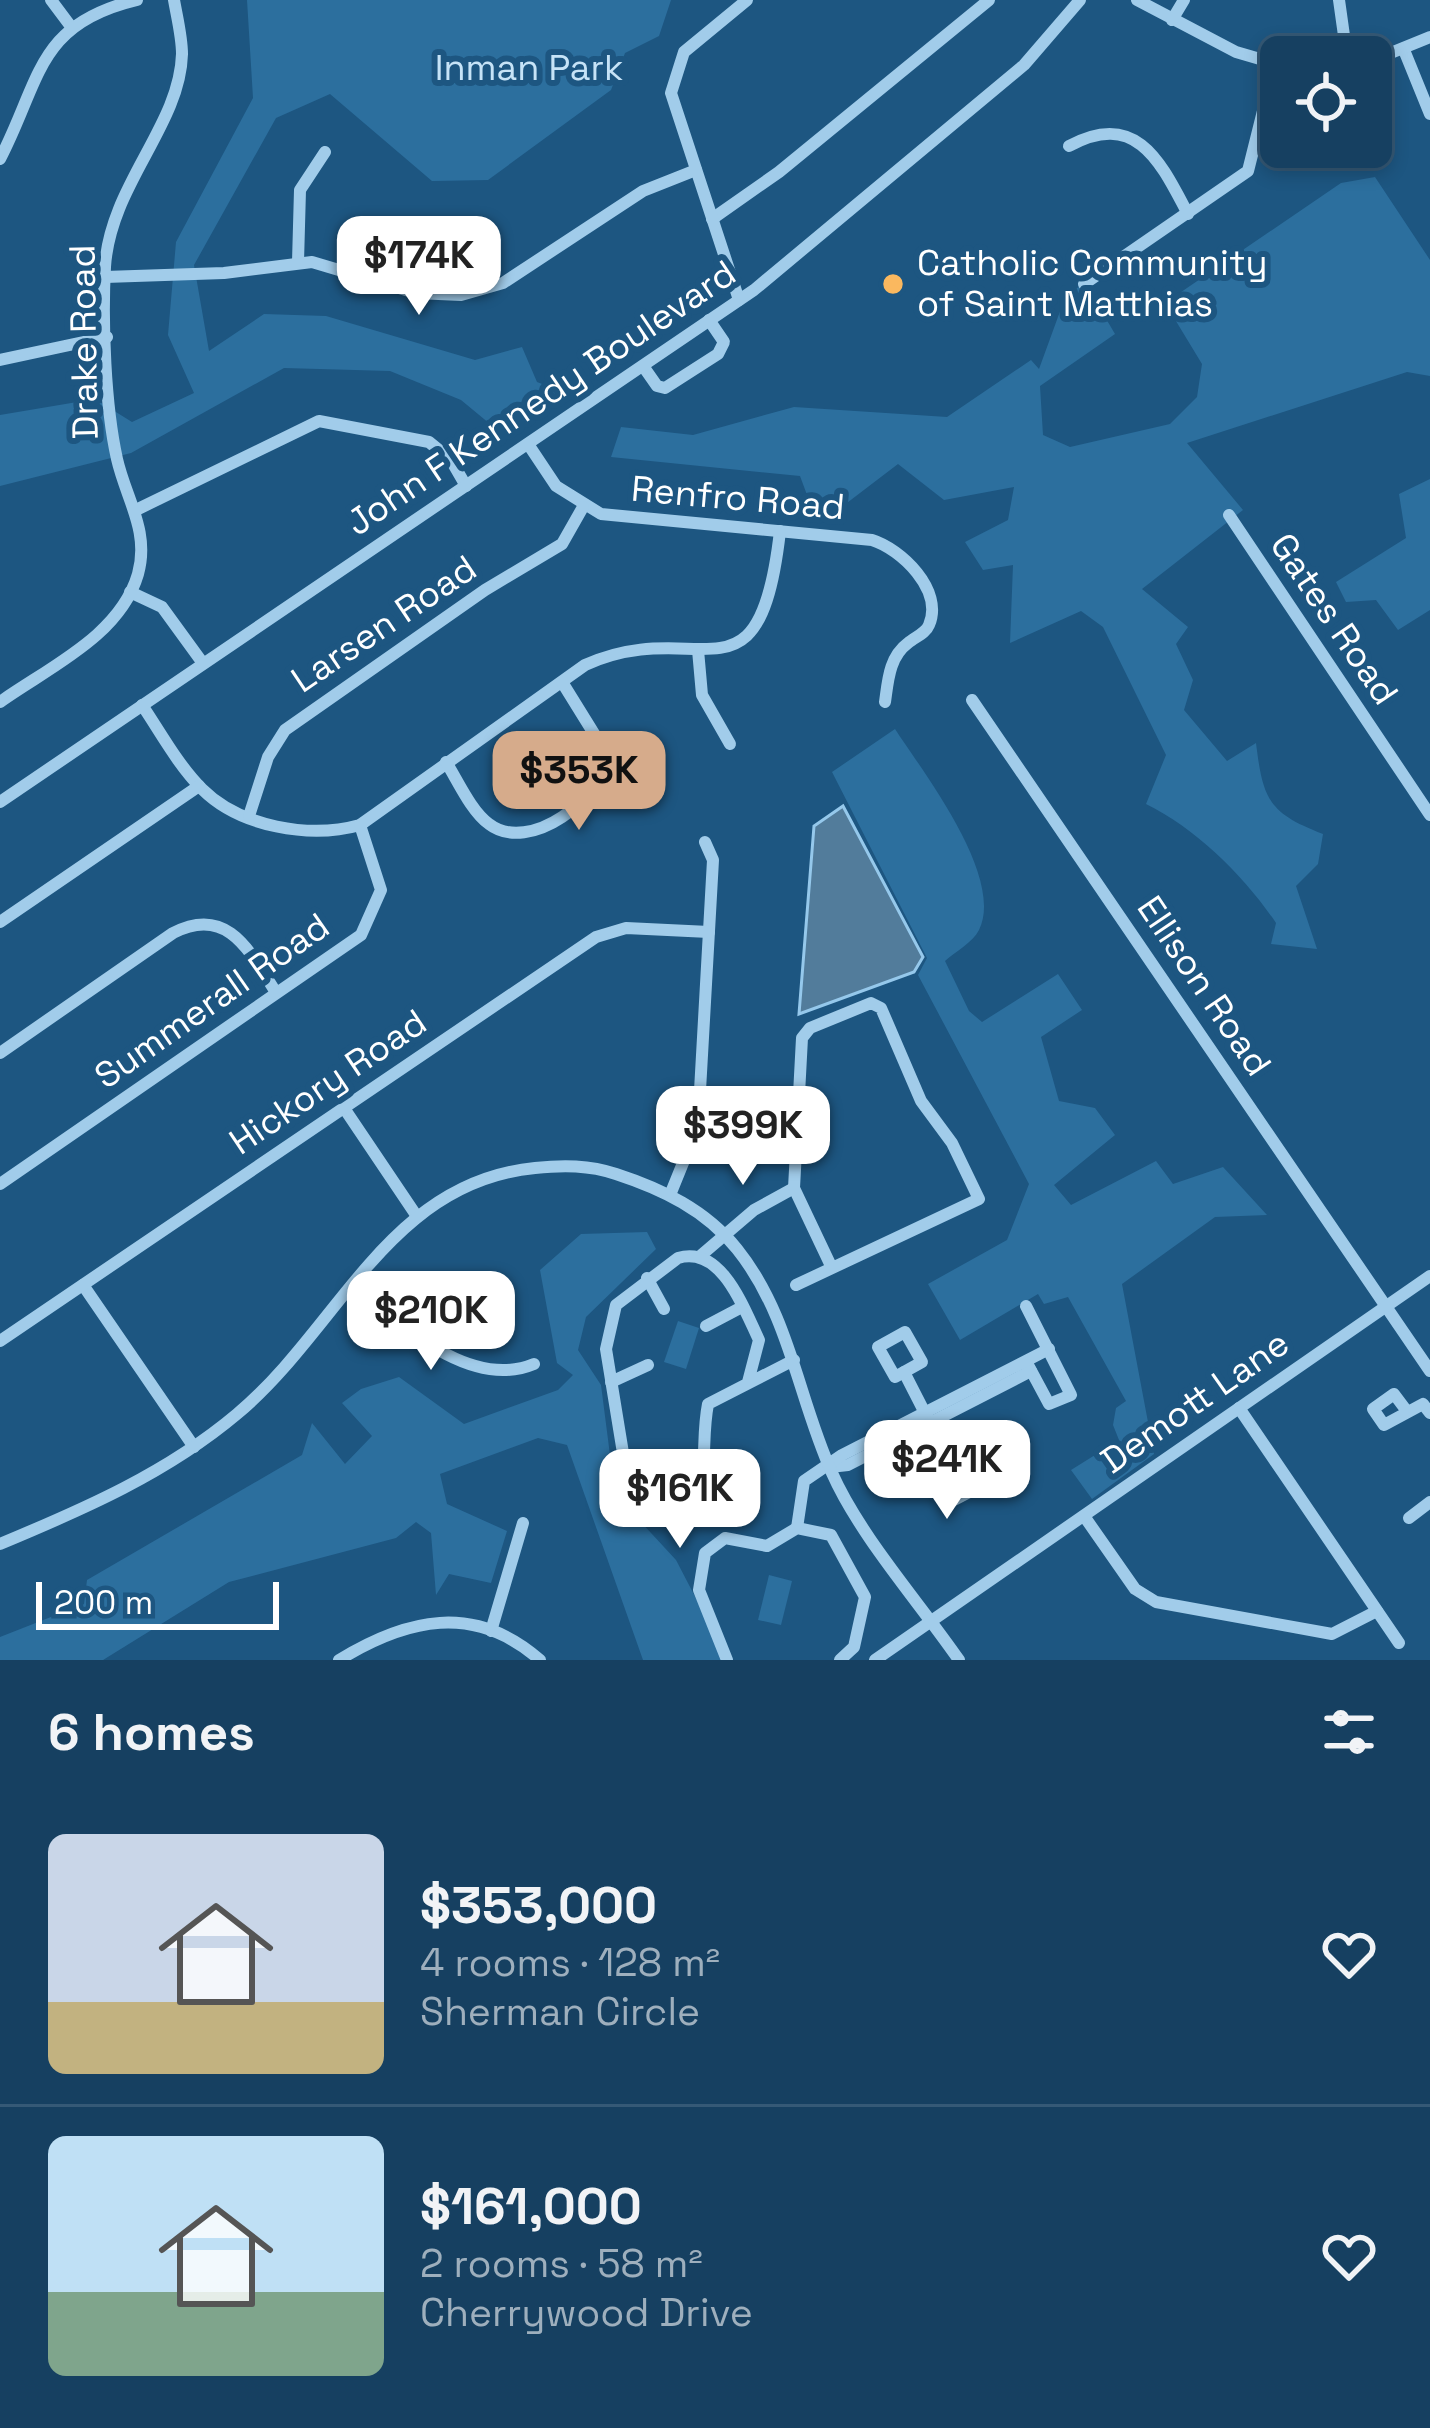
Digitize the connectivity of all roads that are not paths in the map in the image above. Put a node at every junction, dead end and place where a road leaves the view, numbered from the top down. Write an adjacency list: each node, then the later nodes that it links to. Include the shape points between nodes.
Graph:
1 (52, 0): 11 (street)
2 (137, 0): 11 (street, via 97,10)
3 (175, 0): 26 (street, Drake Road, via 182,52 175,91 115,212)
4 (747, 0): 22 (street, via 684,52 672,81)
5 (989, 0): 24 (street)
6 (1080, 0): 28 (street, John F Kennedy Boulevard, via 1024,65)
7 (1137, 0): 10 (street)
8 (1184, 0): 10 (street)
9 (1339, 0): 12 (street)
10 (1172, 20): 16 (street)
11 (71, 28): 21 (street, via 38,67)
12 (1344, 36)
13 (1430, 37): 14 (street)
14 (1404, 50): 15 (street); 17 (street)
15 (1392, 54)
16 (1260, 59)
17 (1430, 114)
18 (1260, 128): 23 (street, via 1248,171)
19 (1069, 146): 23 (street, via 1107,134 1134,139 1159,160)
20 (325, 152): 25 (street, via 300,190)
21 (0, 159)
22 (696, 170): 24 (street); 25 (street, via 643,191 489,289 429,295)
23 (1188, 214): 27 (street)
24 (712, 219): 28 (street)
25 (298, 262): 26 (street)
26 (105, 277): 30 (street, Drake Road)
27 (1084, 284)
28 (739, 300): 29 (street, John F Kennedy Boulevard)
29 (710, 320): 32 (street, John F Kennedy Boulevard); 32 (street, via 724,342 718,354 665,388)
30 (107, 337): 31 (street); 36 (street, Drake Road, via 117,458)
31 (0, 360)
32 (643, 366): 33 (street, John F Kennedy Boulevard)
33 (528, 444): 34 (street, John F Kennedy Boulevard); 35 (street, Renfro Road, via 556,486)
34 (466, 486): 36 (street, via 429,442 319,421); 41 (street, John F Kennedy Boulevard)
35 (584, 507): 38 (street, Renfro Road, via 629,520); 52 (street, Larsen Road, via 562,544 285,730)
36 (136, 510): 39 (street, Drake Road, via 141,556)
37 (1229, 515): 51 (street, Gates Road)
38 (781, 531): 40 (street, via 760,624 735,644); 45 (street, Renfro Road, via 889,546 916,568 927,629 892,664)
39 (130, 592): 41 (street, via 162,607); 44 (street, via 95,636)
40 (698, 650): 42 (street, via 605,656); 47 (street, via 702,694)
41 (202, 662): 46 (street, John F Kennedy Boulevard)
42 (562, 682): 48 (street); 48 (street, via 606,753 603,777 586,800 528,833 503,832 484,820)
43 (972, 700): 73 (street, Ellison Road)
44 (0, 702)
45 (885, 702)
46 (142, 705): 49 (street); 50 (street, John F Kennedy Boulevard)
47 (730, 744)
48 (446, 762): 53 (street)
49 (199, 786): 52 (street); 55 (street)
50 (0, 802)
51 (1430, 815)
52 (249, 816): 53 (street, via 318,833)
53 (360, 825): 57 (street, Summerall Road, via 381,882 372,919 361,935)
54 (705, 842): 56 (street, via 713,860)
55 (0, 922)
56 (709, 932): 59 (street, Hickory Road, via 626,928 596,937); 62 (street, via 698,1126)
57 (275, 991): 58 (street, via 240,936 197,922); 60 (street, Summerall Road)
58 (0, 1053)
59 (344, 1108): 63 (street); 69 (street, Hickory Road)
60 (0, 1184)
61 (794, 1188): 64 (street); 66 (street); 66 (street, via 802,1038 878,1005 921,1101 979,1199)
62 (670, 1195): 63 (street, via 606,1170 554,1166 478,1180); 64 (street)
63 (416, 1215): 71 (street)
64 (725, 1235): 65 (street); 79 (street, via 766,1291)
65 (699, 1257): 68 (street, via 683,1256); 74 (street, via 724,1275)
66 (831, 1266): 70 (street)
67 (1430, 1276): 73 (street, Demott Lane)
68 (647, 1278): 75 (street); 85 (street, via 613,1311 606,1342)
69 (83, 1285): 77 (street, Hickory Road); 91 (street)
70 (796, 1285)
71 (352, 1286): 80 (street, via 459,1359 511,1371); 91 (street, via 278,1377)
72 (1026, 1306): 78 (street)
73 (1386, 1306): 83 (street, Ellison Road); 87 (street, Demott Lane)
74 (742, 1307): 76 (street); 86 (street, via 759,1343)
75 (664, 1309)
76 (706, 1326)
77 (0, 1341)
78 (1048, 1349): 82 (street); 82 (street, via 1071,1395 1049,1404)
79 (794, 1360): 86 (street); 93 (street)
80 (534, 1364)
81 (648, 1366): 85 (street)
82 (1028, 1366): 90 (street)
83 (1430, 1370)
84 (904, 1372): 90 (street)
85 (611, 1382): 86 (street, via 628,1464 688,1485 705,1472 708,1404)
86 (748, 1382)
87 (1239, 1408): 95 (street, Demott Lane); 100 (street)
88 (1406, 1410): 89 (street, via 1423,1404)
89 (1430, 1412)
90 (928, 1417): 92 (street); 93 (street)
91 (194, 1448): 99 (street)
92 (951, 1464)
93 (829, 1467): 98 (street, via 801,1484); 101 (street)
94 (1430, 1502): 96 (street)
95 (1084, 1516): 100 (street, via 1135,1588 1156,1602 1332,1634); 101 (street, Demott Lane)
96 (1409, 1518)
97 (523, 1523): 102 (street)
98 (797, 1528): 106 (street, via 767,1546 725,1538 705,1552 699,1590); 107 (street, via 831,1535 866,1597 854,1647)
99 (0, 1544)
100 (1377, 1611): 103 (street)
101 (932, 1620): 108 (street, Demott Lane); 109 (street)
102 (490, 1631): 104 (street, via 408,1624); 105 (street)
103 (1400, 1643)
104 (338, 1660)
105 (540, 1660)
106 (727, 1660)
107 (840, 1660)
108 (875, 1660)
109 (959, 1660)

